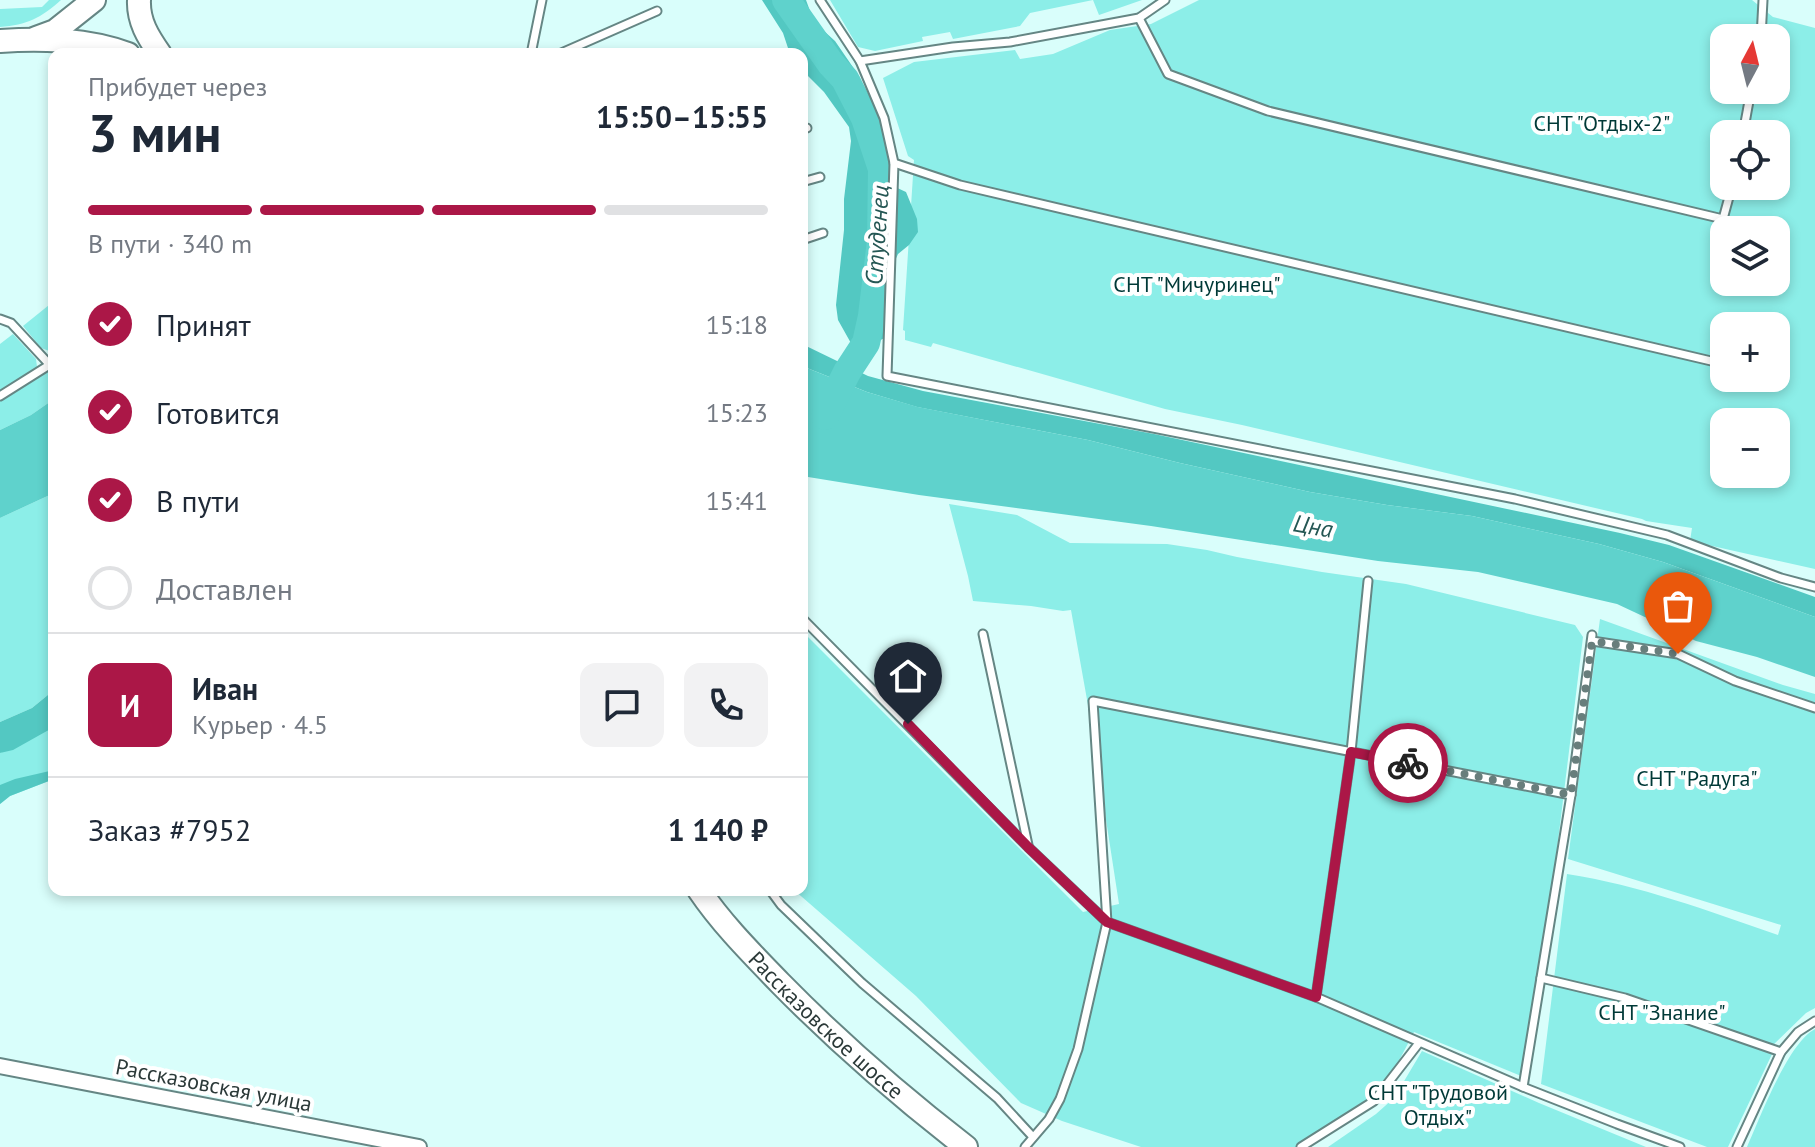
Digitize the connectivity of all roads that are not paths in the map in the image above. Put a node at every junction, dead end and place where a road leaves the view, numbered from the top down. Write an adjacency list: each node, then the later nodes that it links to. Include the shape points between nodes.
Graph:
1 (94, 0): 10 (main road, via 55,31)
2 (139, 0): 13 (main road, via 145,31)
3 (542, 0): 14 (lane)
4 (820, 0): 16 (lane)
5 (1165, 0): 8 (lane)
6 (1763, 0): 9 (lane)
7 (657, 11): 15 (lane)
8 (1139, 18): 16 (lane, via 1010,42); 20 (lane, via 1168,74 1268,111 1723,219)
9 (1762, 24)
10 (35, 39): 11 (main road); 12 (main road)
11 (0, 41)
12 (106, 48)
13 (156, 48)
14 (532, 48)
15 (573, 48)
16 (860, 61): 17 (lane, via 884,118)
17 (894, 163): 25 (lane, via 960,185); 29 (lane, via 887,376 1515,499 1667,535)
18 (820, 177): 19 (lane)
19 (808, 180)
20 (1728, 200)
21 (823, 233): 22 (lane)
22 (808, 238)
23 (0, 319): 24 (lane)
24 (48, 359)
25 (1710, 361)
26 (48, 366): 27 (lane)
27 (0, 396)
28 (1368, 581): 33 (lane)
29 (1815, 587)
30 (808, 624): 35 (lane)
31 (983, 634): 35 (lane)
32 (1815, 708): 34 (lane, via 1735,681 1678,654 1592,638)
33 (1351, 752): 34 (lane); 38 (lane, via 1093,701); 40 (lane)
34 (1571, 795): 39 (lane)
35 (1028, 847): 38 (lane)
36 (704, 896): 48 (main road, Рассказовское шоссе, via 735,936 815,1017)
37 (774, 896): 46 (lane)
38 (1107, 922): 40 (lane); 46 (lane, via 1073,1062 1060,1099)
39 (1541, 978): 43 (lane, via 1625,998); 45 (lane)
40 (1316, 997): 42 (lane)
41 (1815, 1021): 43 (lane)
42 (1419, 1043): 45 (lane); 50 (lane, via 1374,1101)
43 (1781, 1052): 52 (lane)
44 (0, 1066): 47 (street, Рассказовская улица)
45 (1523, 1087): 51 (lane)
46 (1033, 1137): 49 (lane)
47 (419, 1147)
48 (966, 1147)
49 (1025, 1147)
50 (1301, 1147)
51 (1680, 1147)
52 (1737, 1147)

